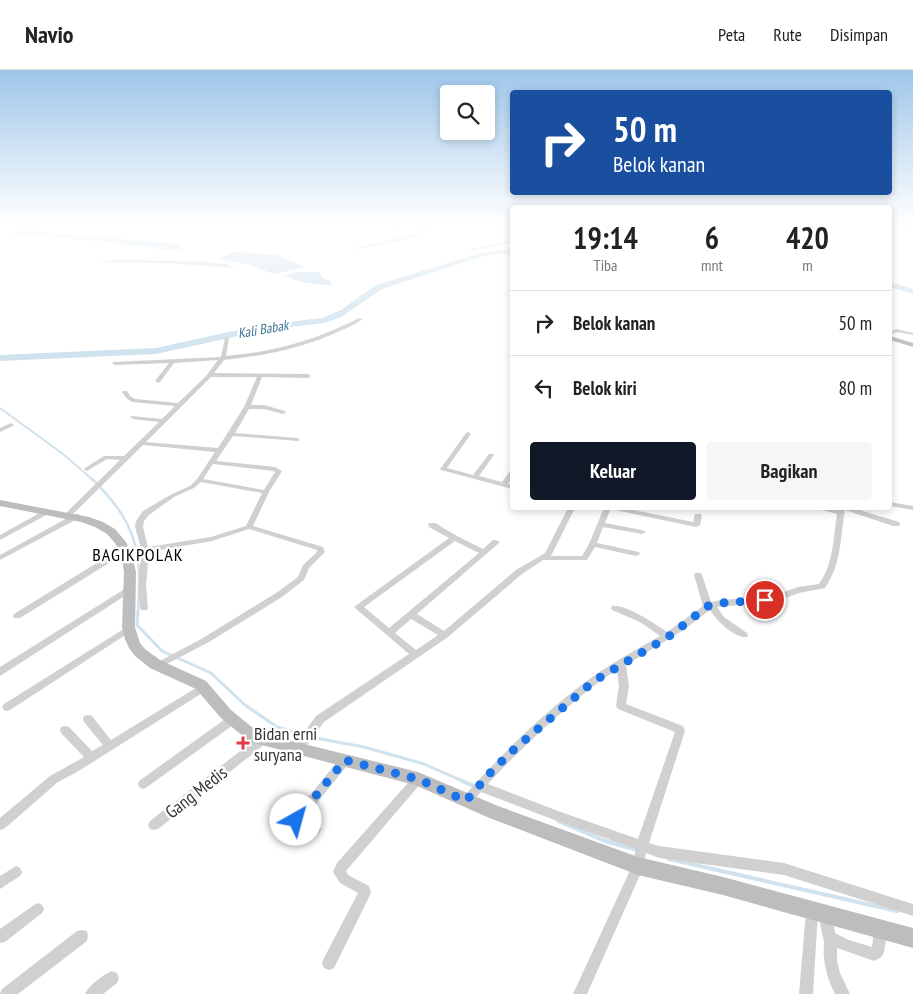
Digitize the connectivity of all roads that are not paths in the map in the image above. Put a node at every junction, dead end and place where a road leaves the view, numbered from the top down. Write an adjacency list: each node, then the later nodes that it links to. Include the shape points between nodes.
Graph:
1 (361, 319): 7 (street, via 302,344)
2 (892, 333): 3 (street, via 896,330)
3 (913, 334)
4 (227, 338): 7 (street)
5 (892, 339): 6 (street)
6 (913, 344)
7 (223, 358): 8 (street); 10 (street)
8 (173, 361): 9 (street); 13 (street)
9 (116, 363)
10 (210, 374): 11 (street); 15 (street)
11 (260, 376): 12 (street); 16 (street)
12 (308, 376)
13 (158, 381)
14 (126, 392): 15 (street, via 134,401)
15 (179, 405): 19 (street)
16 (247, 407): 17 (street); 22 (street)
17 (283, 412)
18 (134, 417): 19 (street)
19 (162, 421): 25 (street)
20 (11, 425): 21 (street)
21 (0, 430)
22 (231, 434): 24 (street); 26 (street)
23 (468, 434): 32 (street, via 443,469)
24 (297, 440)
25 (141, 444): 26 (street); 28 (street)
26 (218, 450): 29 (street)
27 (491, 455): 32 (street)
28 (127, 458): 30 (street, via 106,458); 46 (street)
29 (211, 462): 33 (street); 36 (street, via 277,470)
30 (87, 469)
31 (510, 475): 34 (street)
32 (475, 478): 34 (street)
33 (199, 480): 36 (street); 57 (street, via 142,518 139,527)
34 (504, 485): 35 (street)
35 (510, 486)
36 (266, 492): 51 (street)
37 (0, 503): 45 (street)
38 (892, 504): 39 (street)
39 (913, 508)
40 (570, 510): 62 (street, via 552,548)
41 (606, 510): 48 (street)
42 (625, 510): 47 (street, via 696,525)
43 (842, 510): 65 (street, via 836,554 822,586 774,599)
44 (853, 510): 49 (street)
45 (48, 512): 46 (street); 53 (street)
46 (73, 515): 58 (street, via 107,528); 61 (street)
47 (698, 516)
48 (601, 524): 52 (street); 56 (street)
49 (896, 524)
50 (432, 525): 54 (street)
51 (249, 527): 57 (street, via 212,539); 76 (street, via 320,549 321,552 300,578 279,595)
52 (642, 532)
53 (0, 538)
54 (454, 538): 59 (street); 71 (street, via 358,608)
55 (496, 542): 59 (street)
56 (593, 544): 60 (street); 62 (street, via 584,558)
57 (144, 549): 58 (street); 66 (street)
58 (127, 551): 64 (street); 69 (street)
59 (484, 552): 68 (street)
60 (636, 554)
61 (0, 558)
62 (540, 558): 72 (street)
63 (698, 575): 65 (street)
64 (131, 588): 70 (street); 78 (street)
65 (710, 606): 73 (street, via 724,622); 74 (street)
66 (144, 608)
67 (615, 608): 74 (street, via 643,620)
68 (410, 614): 71 (street); 72 (street)
69 (17, 616)
70 (130, 628): 76 (street, via 137,650 151,661); 80 (street)
71 (390, 632): 75 (street)
72 (445, 635): 75 (street)
73 (744, 635)
74 (668, 637): 77 (street)
75 (415, 654): 86 (street, via 320,719)
76 (162, 663): 79 (street)
77 (621, 665): 91 (street, via 570,700 500,762); 95 (street, via 624,686 621,706 680,730)
78 (0, 672)
79 (204, 687): 82 (street); 85 (street)
80 (7, 706)
81 (88, 719): 85 (street)
82 (232, 720): 84 (street); 90 (street)
83 (66, 730): 87 (street)
84 (261, 741): 86 (street); 93 (street, Gang Medis)
85 (110, 746): 87 (street)
86 (298, 749): 88 (street)
87 (91, 757): 92 (street, via 54,779)
88 (345, 760): 89 (street); 94 (street, via 296,820)
89 (418, 779): 91 (street); 106 (street, via 339,872 344,879 365,890 365,894)
90 (143, 784)
91 (473, 792): 95 (street, via 555,836)
92 (0, 825)
93 (154, 825)
94 (316, 829)
95 (640, 855): 99 (street, via 669,854 784,869); 100 (street, via 723,886); 110 (street)
96 (16, 872): 97 (street)
97 (0, 884)
98 (38, 909): 103 (street)
99 (913, 910)
100 (819, 914): 101 (street); 104 (street); 111 (street)
101 (880, 930): 104 (street, via 878,951 874,954); 105 (street)
102 (82, 936): 108 (street)
103 (0, 937)
104 (830, 938): 112 (street, via 830,966)
105 (913, 938)
106 (329, 963)
107 (112, 978): 109 (street)
108 (7, 994)
109 (92, 994)
110 (580, 994)
111 (806, 994)
112 (843, 994)

